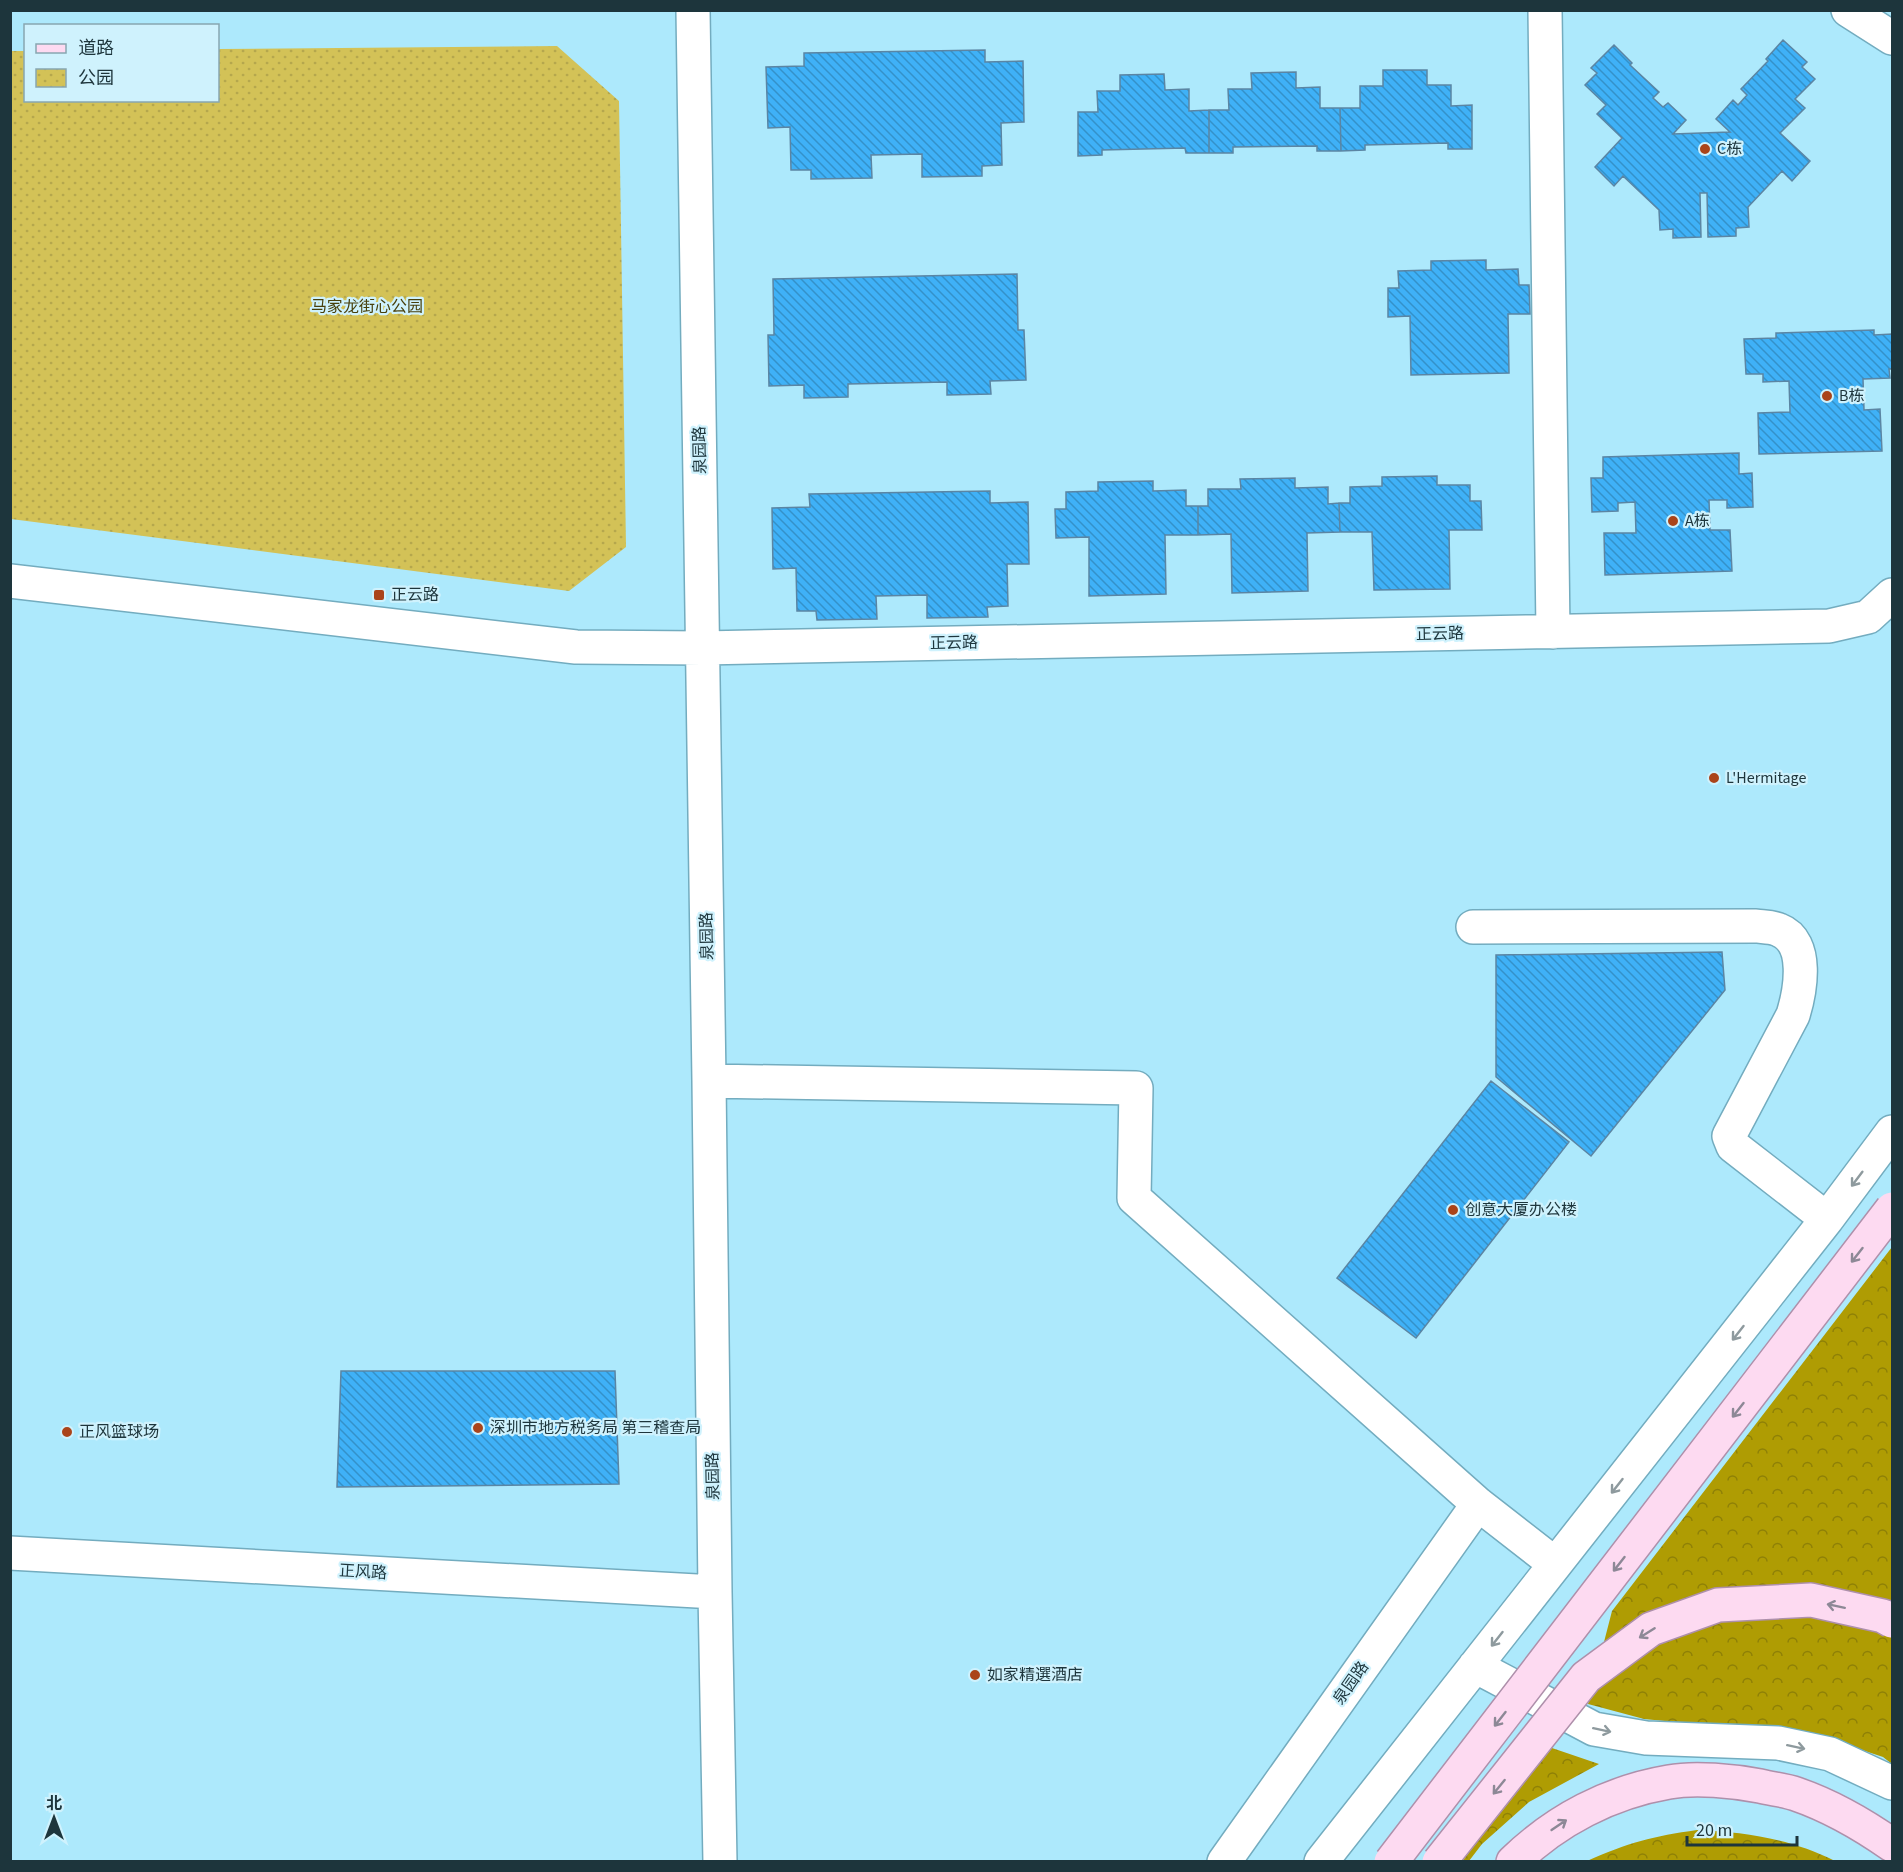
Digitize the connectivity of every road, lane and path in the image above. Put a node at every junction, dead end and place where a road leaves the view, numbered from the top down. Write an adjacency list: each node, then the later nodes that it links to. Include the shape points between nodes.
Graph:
1 (693, 10): 8 (street, 泉园路)
2 (1545, 10): 7 (street)
3 (1848, 10): 4 (street)
4 (1893, 38)
5 (10, 581): 8 (street, 正云路, via 576,647)
6 (1893, 595): 7 (street, 正云路, via 1868,617 1829,626)
7 (1553, 632): 8 (street, 正云路)
8 (703, 648): 10 (street, 泉园路)
9 (1473, 927): 13 (street, via 1756,926 1780,930 1792,938 1801,977 1793,1015 1729,1136 1733,1146)
10 (710, 1081): 14 (street, via 1136,1088 1134,1198); 17 (street, 泉园路)
11 (1893, 1132): 13 (street, one-way to 13)
12 (1893, 1209): 25 (main road, one-way to 25, bridge)
13 (1827, 1219): 16 (street, one-way to 16)
14 (1478, 1503): 16 (street); 23 (street, 泉园路)
15 (10, 1553): 17 (street, 正风路)
16 (1555, 1564): 19 (street, one-way to 19)
17 (714, 1592): 22 (street, 泉园路)
18 (1893, 1621): 26 (main road, one-way to 26, bridge, via 1811,1600 1718,1605 1652,1629 1586,1677)
19 (1476, 1666): 20 (street, one-way to 20, via 1594,1729 1646,1738 1778,1743 1830,1754); 24 (street)
20 (1893, 1783)
21 (1893, 1845): 27 (main road, one-way to 21, via 1562,1822 1608,1798 1671,1782 1733,1781 1795,1793 1856,1820)
22 (720, 1862)
23 (1224, 1862)
24 (1322, 1862)
25 (1391, 1862)
26 (1439, 1862)
27 (1513, 1862)

